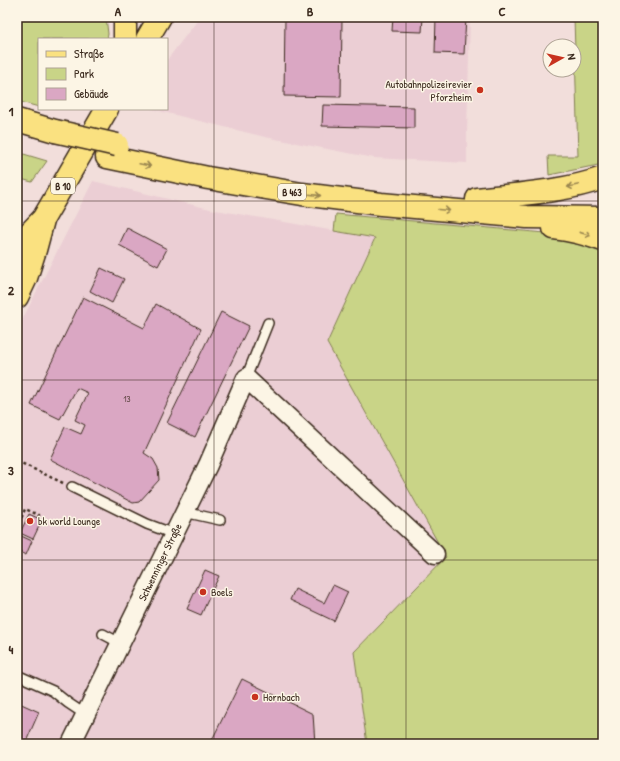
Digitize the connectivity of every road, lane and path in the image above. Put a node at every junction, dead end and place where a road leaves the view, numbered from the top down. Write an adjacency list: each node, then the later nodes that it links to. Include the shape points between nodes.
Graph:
1 (124, 17): 3 (main road)
2 (160, 17): 4 (main road)
3 (125, 38)
4 (148, 38)
5 (106, 110): 13 (main road, B 10)
6 (17, 120): 8 (main road, B 463)
7 (17, 135): 8 (main road, B 463)
8 (52, 137): 11 (main road, B 463, via 208,178 302,194 381,204)
9 (603, 178): 11 (main road, one-way to 11)
10 (603, 203): 11 (main road, B 463)
11 (478, 206): 12 (main road, B 463, via 527,217); 14 (main road, one-way to 14, via 541,226 586,234)
12 (603, 218)
13 (43, 219): 15 (main road, B 10); 16 (main road, B 10, via 26,278)
14 (603, 240)
15 (17, 246)
16 (17, 297)
17 (268, 323): 18 (lane)
18 (246, 378): 21 (street, Schwenninger Straße, via 208,465); 26 (street)
19 (17, 461): 20 (path)
20 (72, 487): 25 (lane, via 147,524)
21 (184, 512): 23 (lane); 25 (street, Schwenninger Straße)
22 (38, 518): 24 (path, via 39,515 26,509)
23 (220, 520)
24 (17, 529)
25 (174, 534): 28 (street, Schwenninger Straße)
26 (435, 554)
27 (103, 634): 28 (lane)
28 (120, 643): 30 (street, Schwenninger Straße)
29 (17, 675): 30 (lane, via 53,691)
30 (86, 715): 31 (street, Schwenninger Straße)
31 (71, 744)

